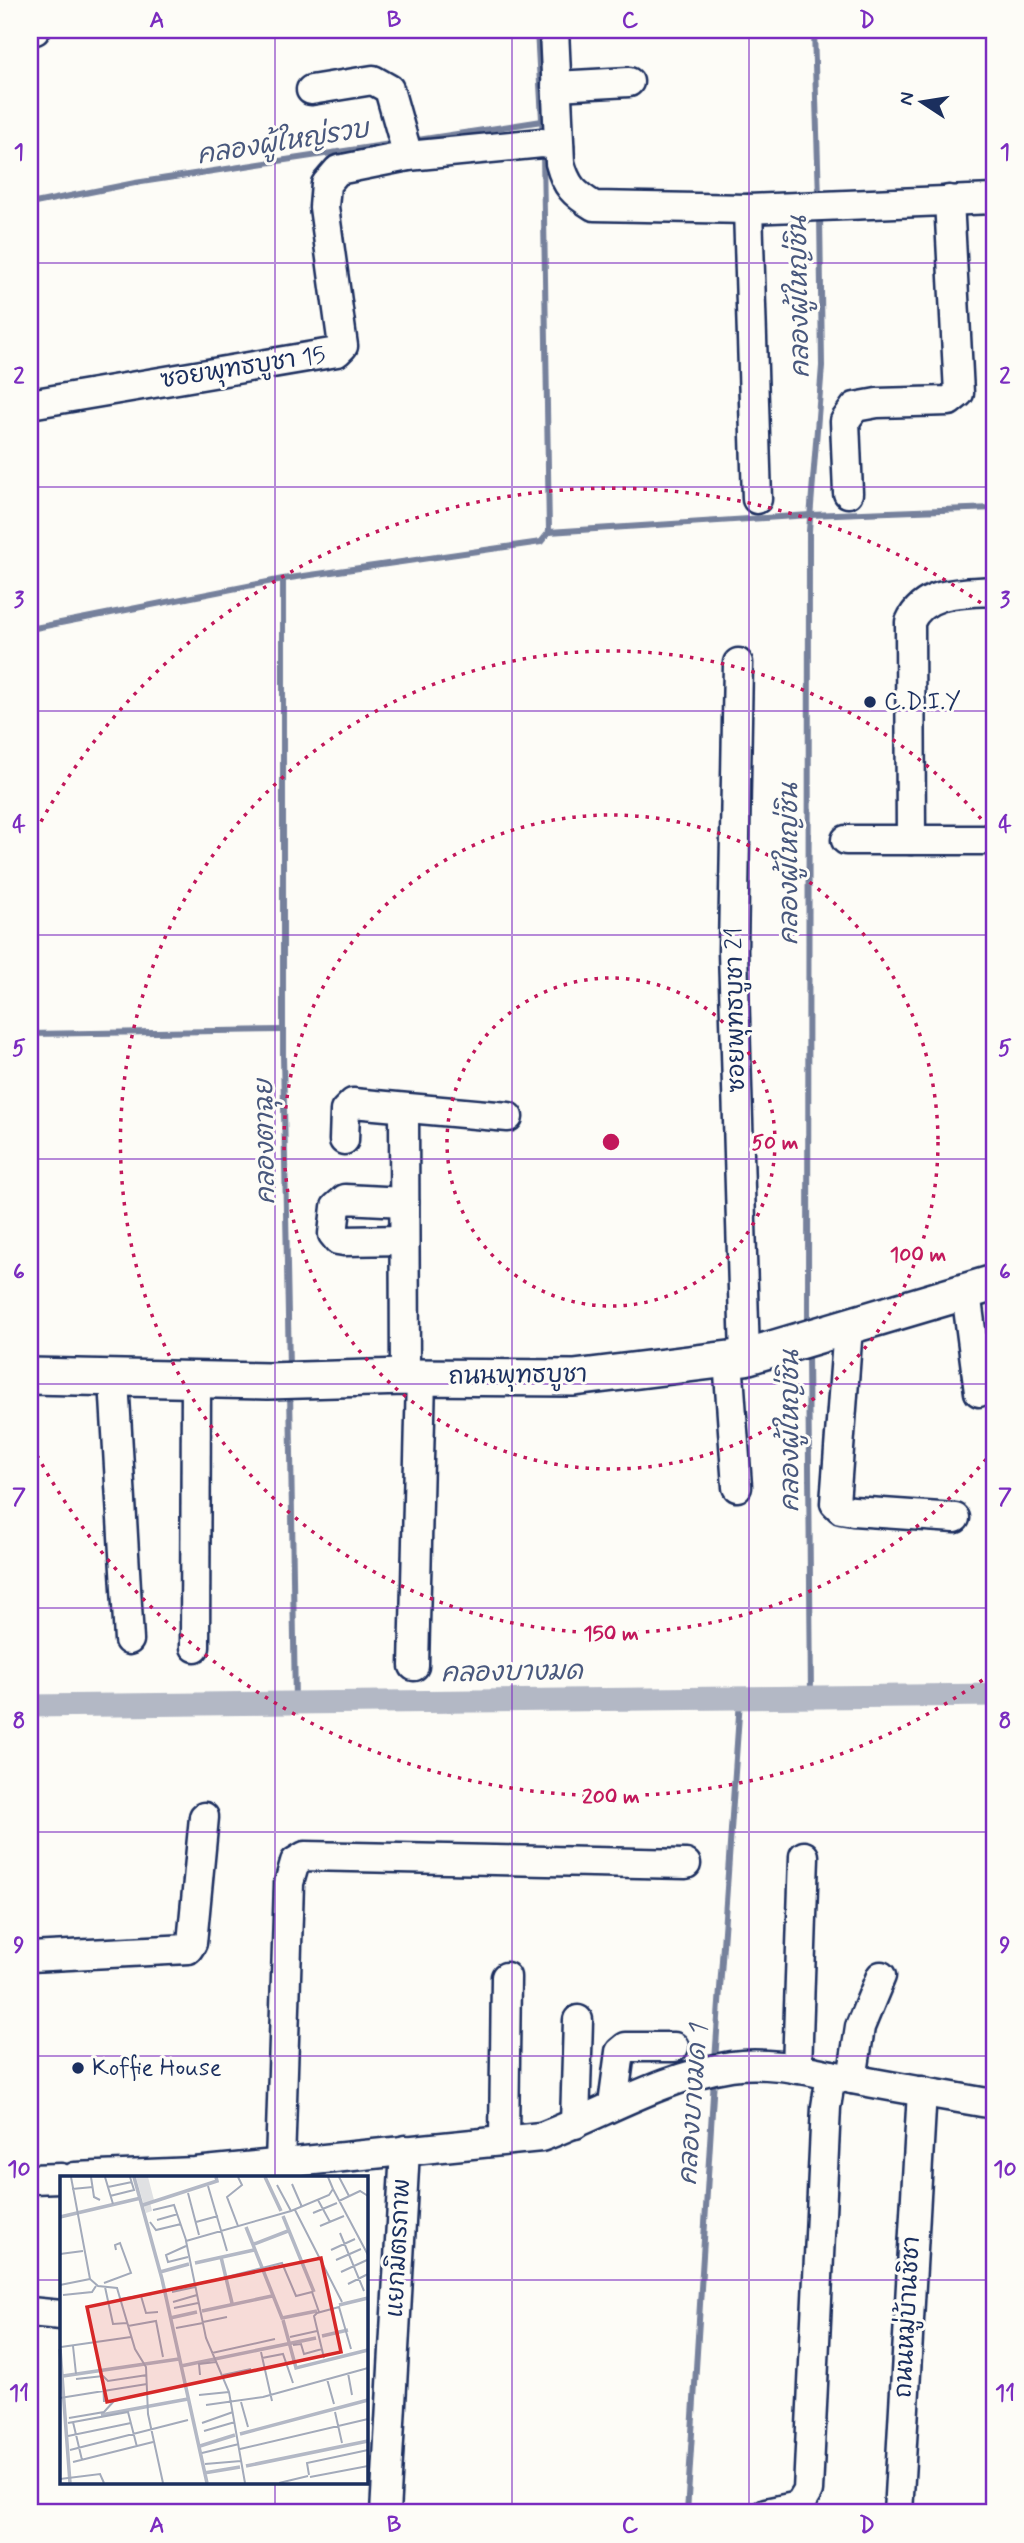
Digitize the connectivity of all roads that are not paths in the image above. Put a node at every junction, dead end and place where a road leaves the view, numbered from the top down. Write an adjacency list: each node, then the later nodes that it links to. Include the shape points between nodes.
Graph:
1 (554, 30): 3 (street)
2 (629, 82): 3 (street)
3 (556, 86): 5 (street)
4 (311, 90): 6 (street, via 373,80 380,83 388,89)
5 (559, 146): 6 (street, ซอยพุทธบูชา 15, via 542,143); 9 (street, via 565,183 594,206)
6 (408, 156): 10 (street, ซอยพุทธบูชา 15, via 338,170 326,184 324,207 343,346 337,352)
7 (994, 199): 8 (street)
8 (949, 200): 9 (street); 11 (street, via 959,393 949,401 855,407 845,421)
9 (748, 209): 12 (street)
10 (30, 404)
11 (848, 493)
12 (757, 499)
13 (994, 591): 16 (street, via 929,600 910,622)
14 (738, 663): 25 (street, ซอยพุทธบูชา 21, via 733,951)
15 (846, 840): 16 (street)
16 (911, 840): 17 (street)
17 (994, 840)
18 (404, 1109): 19 (street); 20 (street, via 348,1105); 21 (street)
19 (508, 1116)
20 (344, 1140)
21 (404, 1202): 22 (street); 22 (street, via 345,1199 336,1207 333,1234 344,1241)
22 (404, 1240): 27 (street)
23 (980, 1288): 24 (main road, ถนนพุทธบูชา); 30 (street)
24 (823, 1335): 25 (main road, ถนนพุทธบูชา); 32 (street, via 835,1503 853,1511)
25 (736, 1358): 27 (main road, ถนนพุทธบูชา, via 574,1378); 31 (street, ซอยพุทธบูชา 21)
26 (30, 1376): 28 (main road, ถนนพุทธบูชา)
27 (413, 1377): 29 (main road, ถนนพุทธบูชา); 35 (street)
28 (114, 1380): 29 (main road, ถนนพุทธบูชา); 33 (street)
29 (196, 1381): 34 (street)
30 (979, 1392)
31 (737, 1487)
32 (955, 1518)
33 (129, 1640)
34 (195, 1647)
35 (414, 1666)
36 (204, 1817): 39 (street, via 188,1949)
37 (804, 1856): 44 (street)
38 (686, 1864): 52 (street, via 306,1856 295,1863 289,1883)
39 (30, 1957)
40 (881, 1976): 45 (street)
41 (506, 1977): 50 (street)
42 (578, 2020): 49 (street)
43 (674, 2047): 47 (street, via 626,2047 620,2052)
44 (797, 2069): 45 (street); 47 (street, via 730,2066 640,2091)
45 (842, 2077): 46 (street); 59 (street, via 826,2107 808,2491 799,2506)
46 (922, 2091): 48 (street); 60 (street, ถนนหมู่บ้านชิชา)
47 (613, 2104): 49 (street)
48 (994, 2104)
49 (575, 2124): 50 (street, via 541,2137)
50 (504, 2140): 51 (street)
51 (405, 2150): 52 (street); 58 (street, แยกมิตรภาพ)
52 (262, 2170): 53 (street)
53 (102, 2176)
54 (60, 2178): 55 (street)
55 (30, 2179)
56 (30, 2312): 57 (street)
57 (60, 2315)
58 (385, 2513)
59 (766, 2513)
60 (898, 2513)

